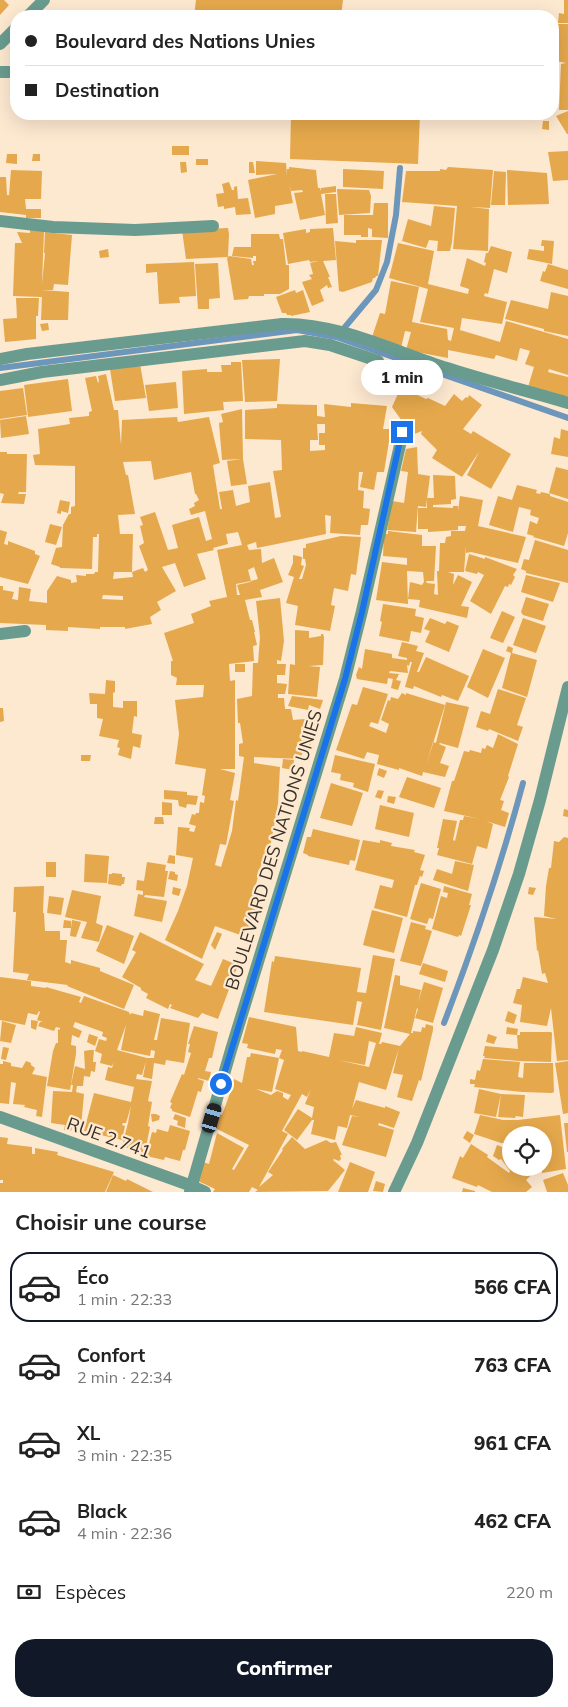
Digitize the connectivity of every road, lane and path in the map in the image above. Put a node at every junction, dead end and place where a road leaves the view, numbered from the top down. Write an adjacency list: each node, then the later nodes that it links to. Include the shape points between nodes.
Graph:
1 (44, 0): 2 (street)
2 (34, 10)
3 (10, 34): 4 (street)
4 (0, 44)
5 (0, 221): 6 (street, via 135,230)
6 (213, 226)
7 (0, 359): 10 (street, via 262,326 302,324 356,336 446,368)
8 (378, 361): 9 (street, via 305,341 42,372)
9 (0, 380)
10 (568, 403)
11 (402, 432): 16 (street, BOULEVARD DES NATIONS UNIES, via 345,679)
12 (25, 631): 13 (street)
13 (0, 634)
14 (568, 687): 18 (street, via 540,800 493,950)
15 (0, 1117): 16 (street, RUE 2.741)
16 (191, 1189): 17 (street, RUE 2.741)
17 (205, 1192)
18 (394, 1192)

